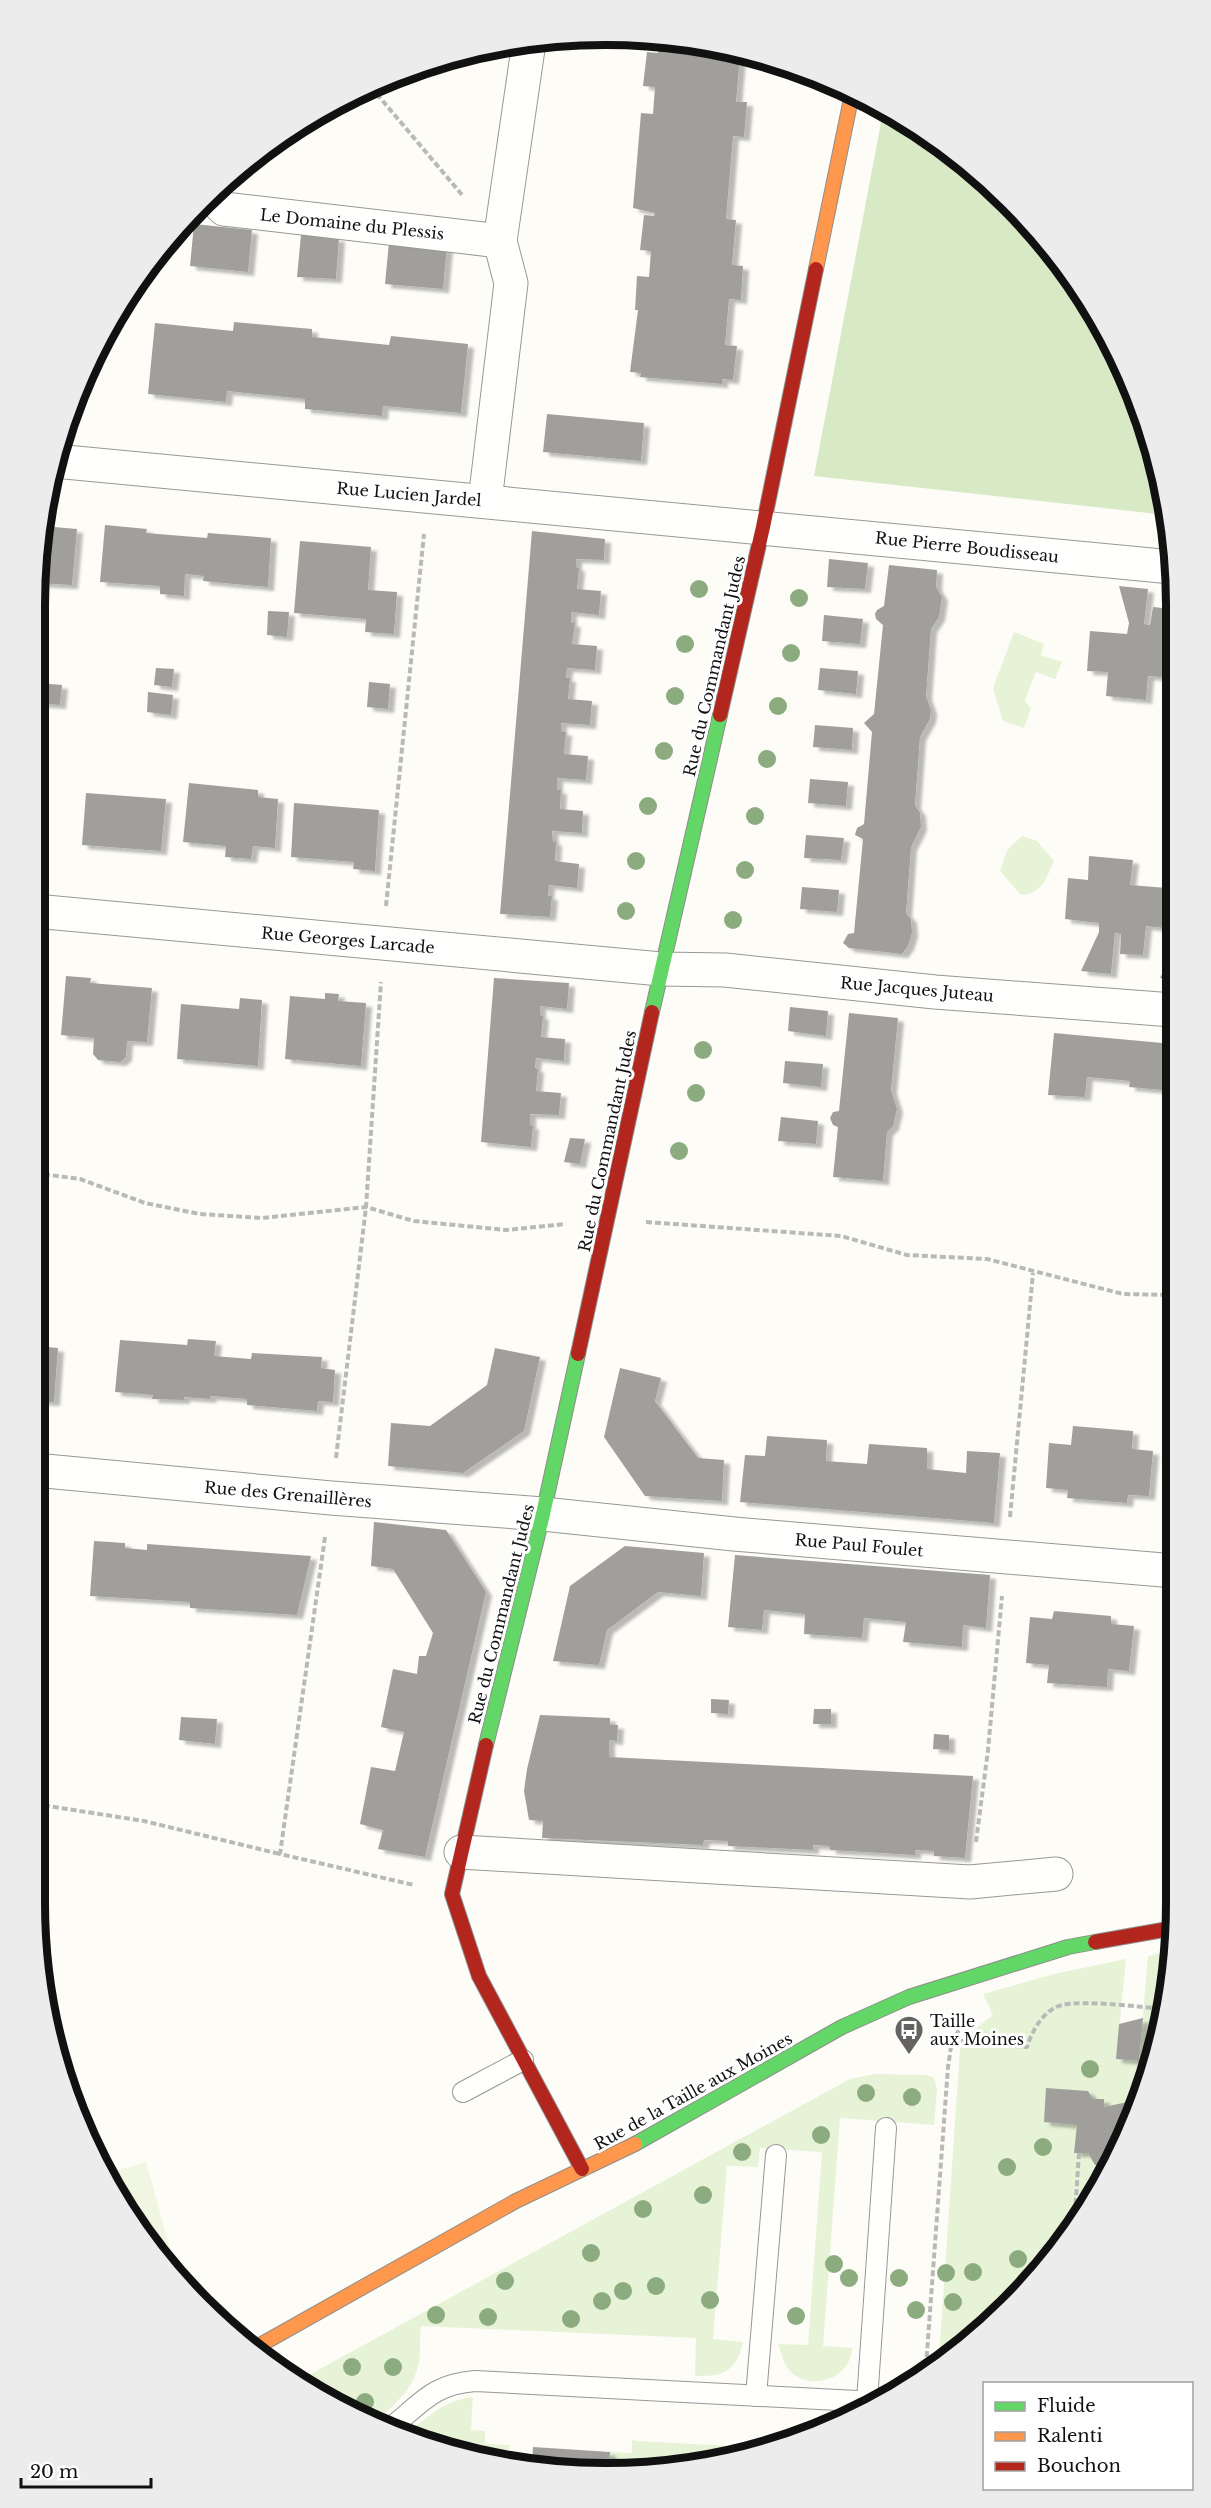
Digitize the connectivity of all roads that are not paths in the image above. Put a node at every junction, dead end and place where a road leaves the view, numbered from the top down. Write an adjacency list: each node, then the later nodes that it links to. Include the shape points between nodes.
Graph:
1 (528, 51): 4 (street)
2 (850, 102): 7 (street, Rue du Commandant Judes)
3 (217, 202): 4 (street, Le Domaine du Plessis, via 224,209)
4 (500, 240): 6 (street, via 511,283)
5 (64, 462): 6 (street, Rue Lucien Jardel)
6 (485, 501): 7 (street, Rue Lucien Jardel)
7 (763, 527): 8 (street, Rue Pierre Boudisseau); 10 (street, Rue du Commandant Judes)
8 (1165, 566)
9 (45, 911): 10 (street, Rue Georges Larcade)
10 (661, 969): 11 (street, Rue Jacques Juteau, via 725,970 935,992); 13 (street, Rue du Commandant Judes)
11 (1166, 1009)
12 (45, 1471): 13 (street, Rue des Grenaillères)
13 (543, 1514): 14 (street, Rue Paul Foulet); 15 (street, Rue du Commandant Judes)
14 (1166, 1570)
15 (461, 1852): 16 (street, via 970,1882); 18 (street, Rue du Commandant Judes, via 452,1894 479,1976)
16 (1056, 1874)
17 (1165, 1930): 22 (street, Rue de la Taille aux Moines, via 1068,1947 909,1997 842,2027 645,2139)
18 (523, 2060): 19 (lane); 22 (street, Rue du Commandant Judes)
19 (463, 2092)
20 (886, 2128): 25 (lane)
21 (776, 2155): 24 (lane)
22 (582, 2169): 23 (street, Rue de la Taille aux Moines, via 516,2200)
23 (261, 2344)
24 (756, 2396): 26 (lane); 27 (lane, via 452,2382 430,2394)
25 (871, 2396)
26 (860, 2401)
27 (396, 2422)

